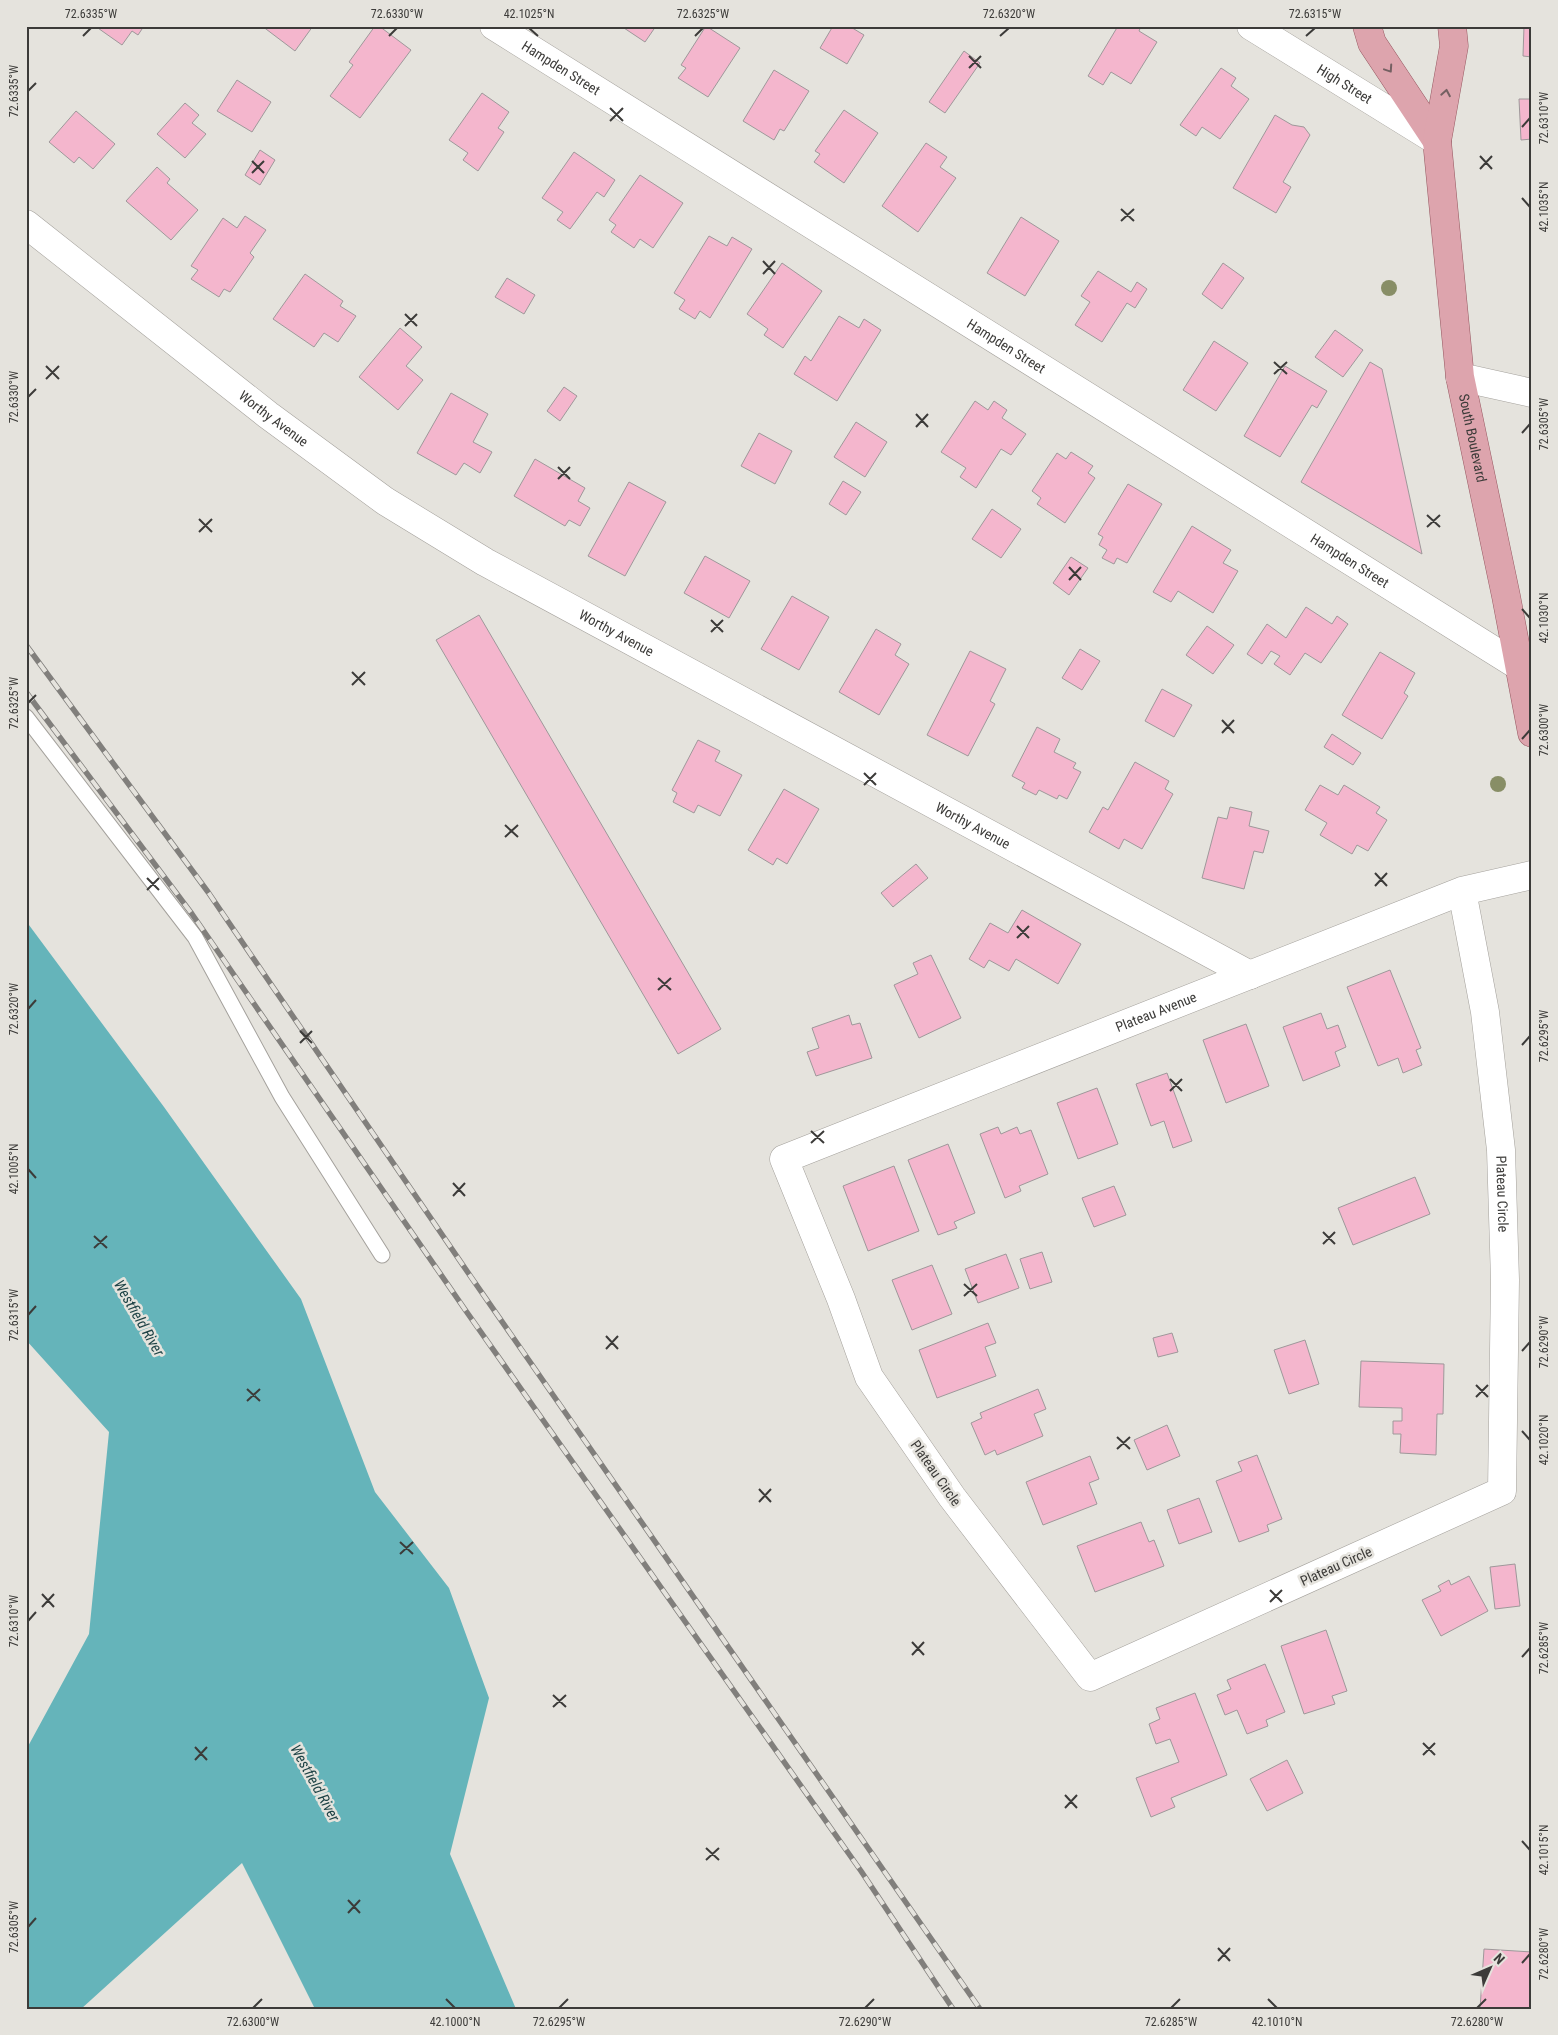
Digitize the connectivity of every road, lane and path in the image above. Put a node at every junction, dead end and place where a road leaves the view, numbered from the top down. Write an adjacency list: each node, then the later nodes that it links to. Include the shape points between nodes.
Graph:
1 (494, 26): 9 (street, Hampden Street)
2 (1251, 26): 5 (street, High Street)
3 (1367, 26): 5 (main road, South Boulevard, one-way to 5, via 1372,43)
4 (1452, 26): 5 (main road, South Boulevard, one-way to 4, via 1454,46)
5 (1437, 141): 7 (main road, South Boulevard)
6 (26, 224): 14 (street, Worthy Avenue, via 268,415 393,506 485,562)
7 (1460, 377): 8 (street); 9 (main road, South Boulevard, via 1506,596)
8 (1532, 393)
9 (1517, 665): 11 (main road, South Boulevard)
10 (26, 717): 16 (lane, via 196,937 282,1097)
11 (1532, 733)
12 (1532, 875): 13 (street, Plateau Avenue)
13 (1462, 891): 14 (street, Plateau Avenue); 15 (street, Plateau Circle, via 1486,1012 1501,1150 1505,1280 1502,1491 1090,1677 952,1497 868,1377 841,1299)
14 (1250, 975): 15 (street, Plateau Avenue)
15 (784, 1159)
16 (382, 1255)

